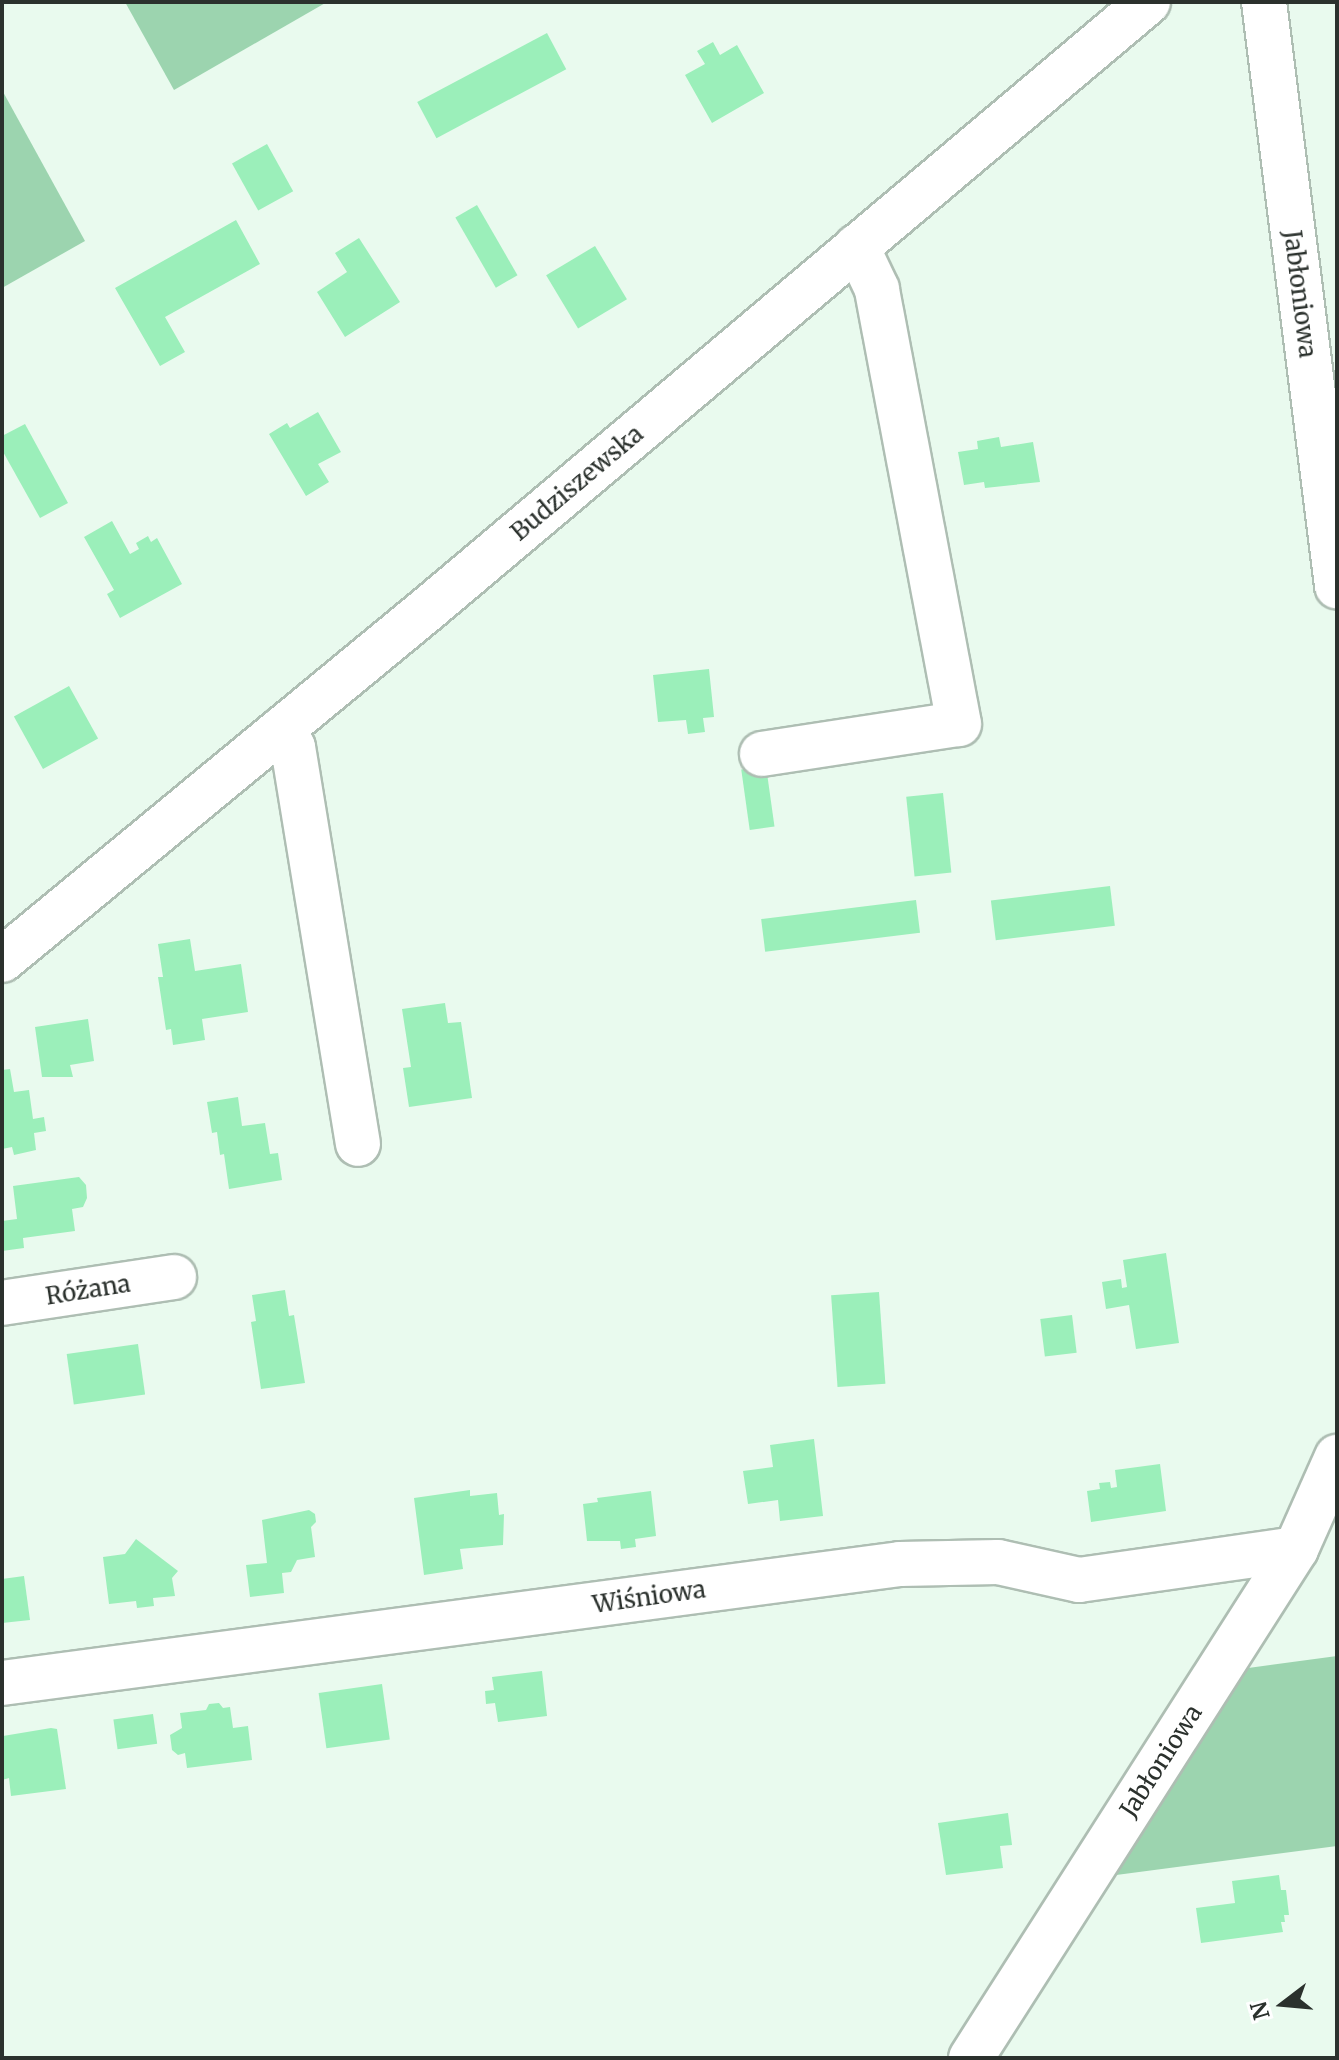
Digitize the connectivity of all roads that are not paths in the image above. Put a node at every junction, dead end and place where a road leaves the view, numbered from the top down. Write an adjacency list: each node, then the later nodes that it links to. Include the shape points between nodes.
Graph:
1 (1148, 2): 3 (street, Budziszewska)
2 (1264, 2): 4 (street, Jabłoniowa)
3 (857, 247): 5 (street, Budziszewska); 6 (street, via 877,289 959,724)
4 (1337, 586)
5 (282, 729): 7 (street, Budziszewska); 8 (street, via 293,747)
6 (762, 754)
7 (2, 960)
8 (358, 1144)
9 (174, 1277): 10 (street, Różana)
10 (2, 1303)
11 (1337, 1457): 12 (street, Jabłoniowa)
12 (1296, 1549): 13 (street, Wiśniowa, via 1079,1580 998,1562 900,1564); 14 (street, Jabłoniowa)
13 (2, 1683)
14 (971, 2058)

